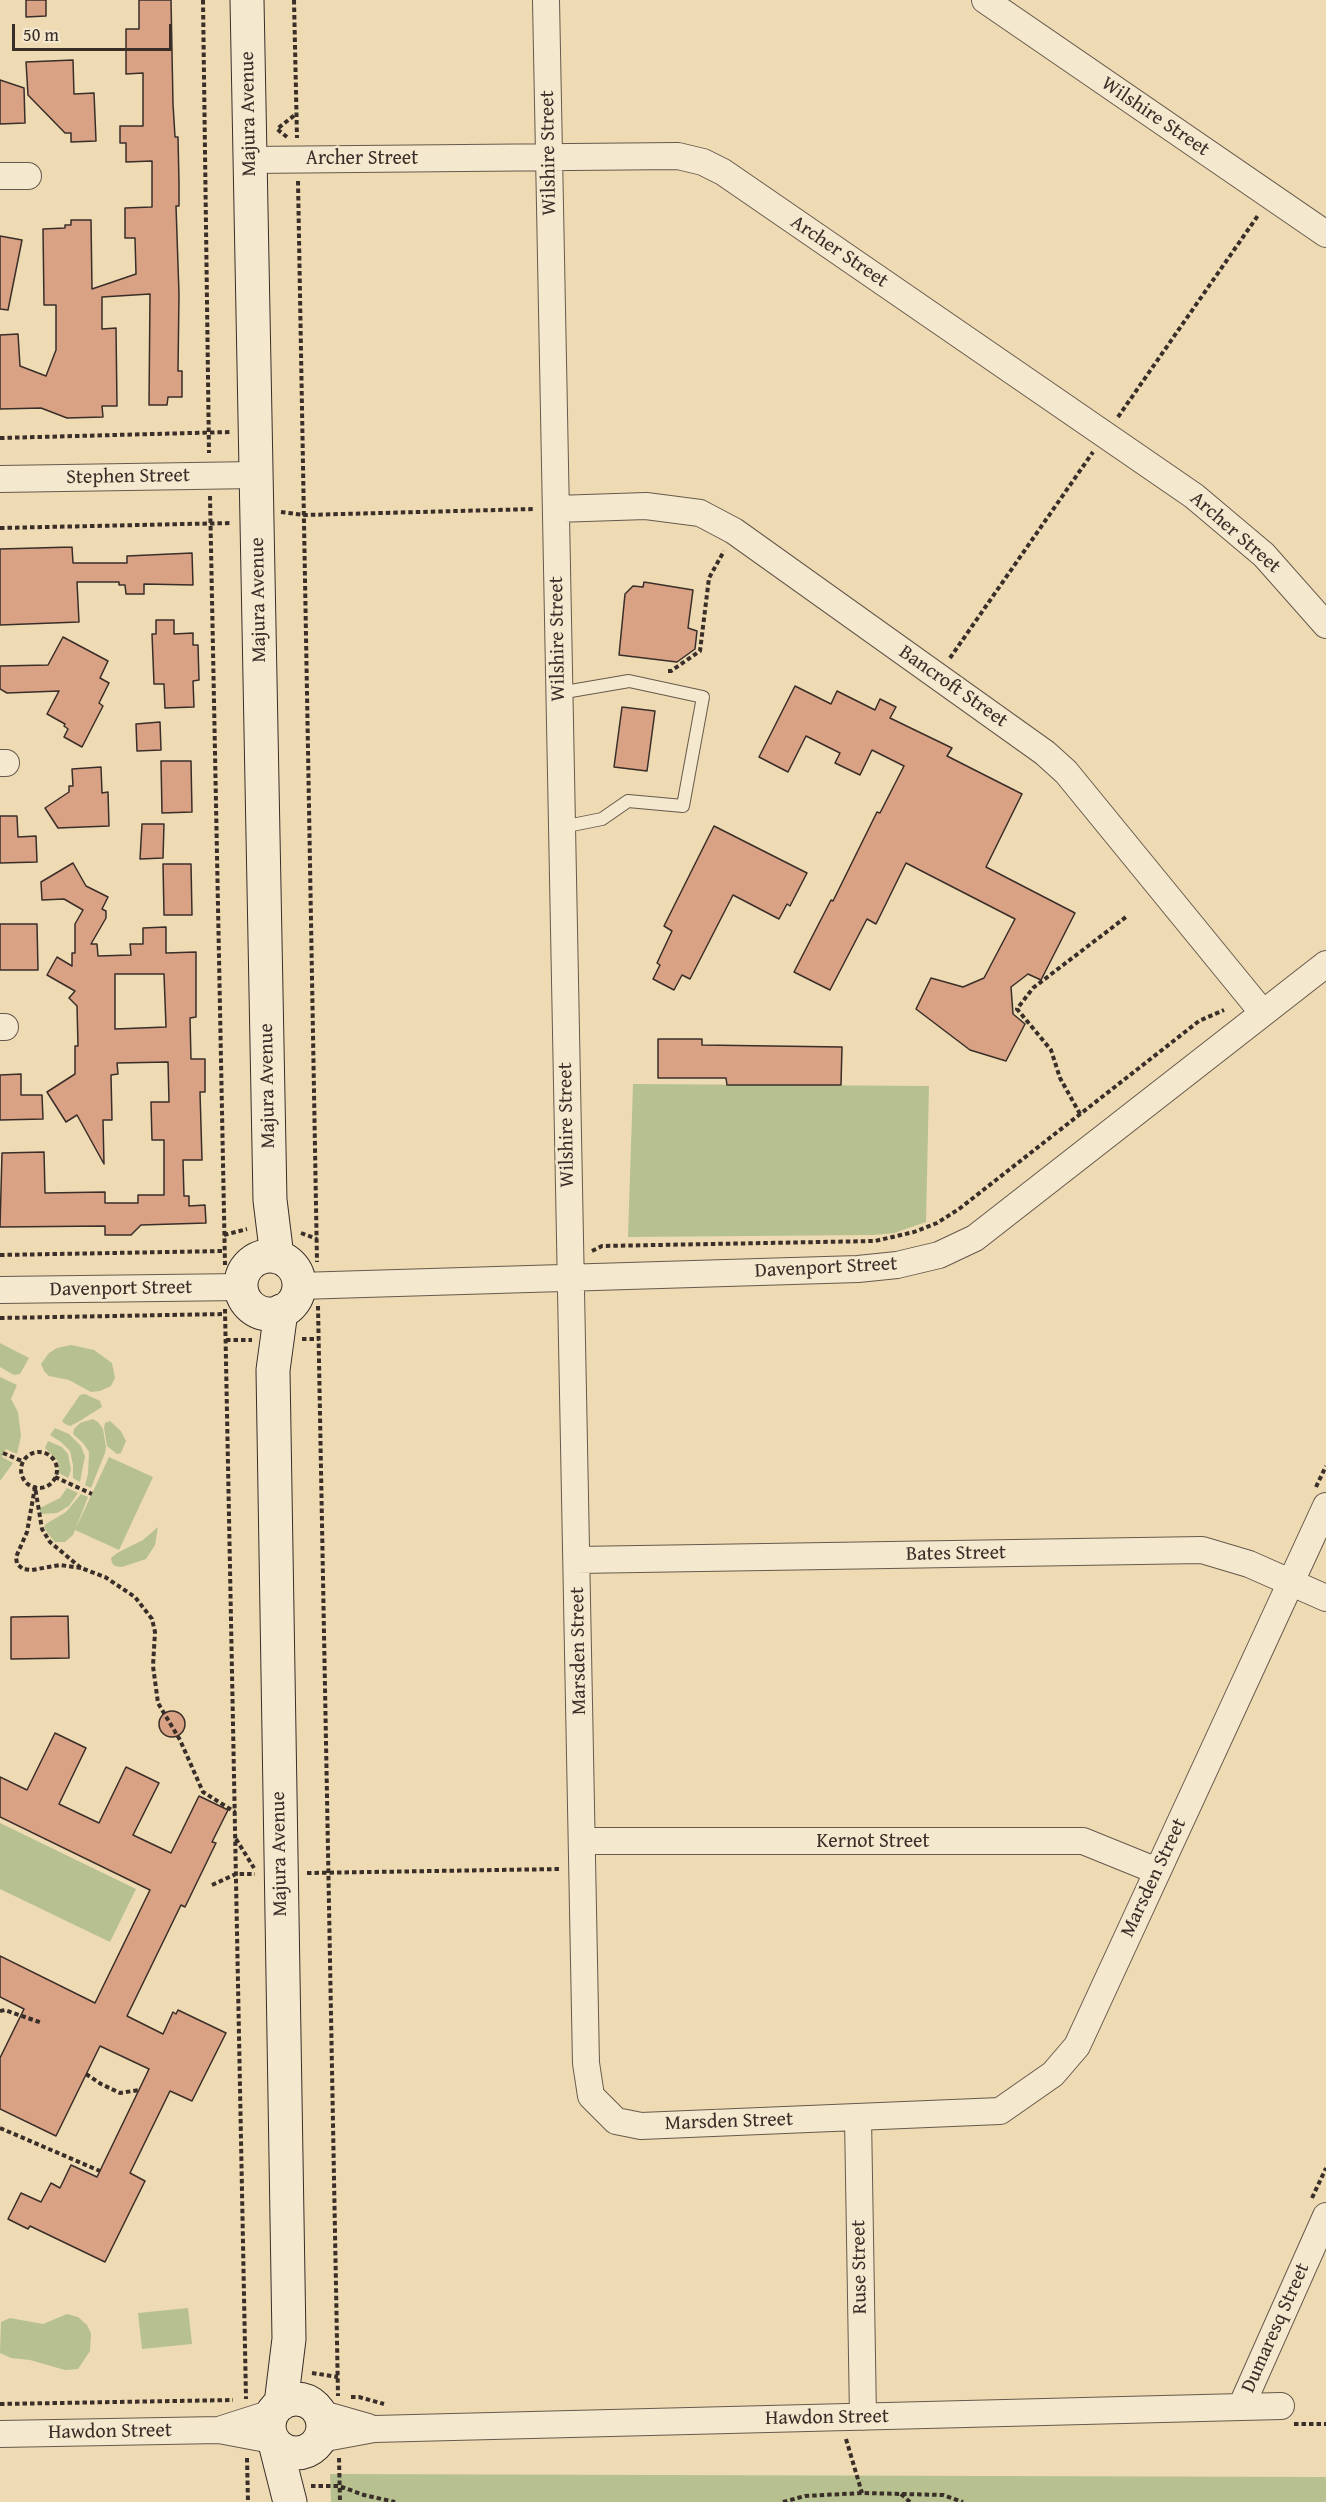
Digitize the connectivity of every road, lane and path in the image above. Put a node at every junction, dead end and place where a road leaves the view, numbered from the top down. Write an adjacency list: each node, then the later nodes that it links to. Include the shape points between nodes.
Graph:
1 (203, 0): 13 (path, via 209,432)
2 (247, 0): 8 (main road, Majura Avenue)
3 (294, 0): 6 (path)
4 (546, 0): 7 (street, Wilshire Street)
5 (985, 0): 12 (street, Wilshire Street)
6 (296, 113): 6 (path, via 277,129 287,137 297,138)
7 (549, 158): 8 (street, Archer Street); 16 (street, Wilshire Street); 22 (street, Archer Street, via 678,156 723,172 1194,496 1264,555)
8 (250, 160): 14 (main road, Majura Avenue)
9 (297, 175): 18 (path)
10 (0, 176): 11 (street)
11 (28, 176)
12 (1326, 234)
13 (0, 438)
14 (256, 475): 15 (street, Stephen Street); 17 (main road, Majura Avenue)
15 (0, 479)
16 (549, 509): 18 (path); 24 (street, Wilshire Street); 29 (street, Bancroft Street, via 646,506 700,513 734,531 1045,753 1066,772)
17 (257, 510): 18 (path); 19 (path, via 237,522); 37 (main road, Majura Avenue, via 270,1200)
18 (304, 515): 32 (path)
19 (211, 524): 20 (path); 31 (path, via 224,1235)
20 (0, 528)
21 (716, 566): 23 (path, via 710,578 700,651 671,671)
22 (1326, 625)
23 (663, 669)
24 (559, 693): 25 (street, Wilshire Street); 25 (lane, via 629,681 703,697 683,806 628,801 602,819)
25 (562, 827): 33 (street, Wilshire Street)
26 (1126, 917): 30 (path, via 1033,988 1017,1009 1051,1050 1060,1078)
27 (1326, 964): 29 (street, Davenport Street)
28 (1224, 1010): 30 (path, via 1199,1021)
29 (1263, 1013): 36 (street, Davenport Street, via 975,1238 939,1256 858,1269)
30 (1080, 1114): 33 (path, via 937,1223 890,1239 602,1246 594,1251)
31 (253, 1228)
32 (317, 1239)
33 (570, 1248): 36 (street, Wilshire Street)
34 (0, 1255): 37 (path)
35 (324, 1264): 37 (path)
36 (570, 1278): 37 (street, Davenport Street); 48 (street, Marsden Street)
37 (264, 1282): 38 (street, Davenport Street); 39 (path); 69 (main road, Majura Avenue, via 273,1370)
38 (0, 1290)
39 (0, 1318)
40 (319, 1339): 57 (path)
41 (226, 1340): 52 (path)
42 (3, 1453): 43 (path)
43 (22, 1461): 44 (path, via 35,1452 50,1455 55,1462); 45 (path, via 21,1475)
44 (55, 1477): 45 (path, via 47,1486); 46 (path)
45 (35, 1487): 49 (path, via 45,1534); 49 (path, via 17,1564 32,1570 60,1565)
46 (92, 1494)
47 (1326, 1506): 50 (street, Marsden Street)
48 (577, 1560): 50 (street, Bates Street, via 1202,1550); 54 (street, Marsden Street)
49 (81, 1568): 52 (path, via 135,1597 152,1619 158,1703 203,1792)
50 (1291, 1582): 51 (street, Bates Street); 56 (street, Marsden Street)
51 (1326, 1598)
52 (235, 1812): 53 (path)
53 (235, 1837): 58 (path); 59 (path)
54 (582, 1841): 55 (street, Marsden Street); 56 (street, Kernot Street, via 1083,1841)
55 (582, 1869): 57 (path); 65 (street, Marsden Street, via 586,2063 591,2096 616,2121 641,2126)
56 (1158, 1871): 65 (street, Marsden Street, via 1077,2046 1053,2074 1000,2111)
57 (328, 1873): 72 (path)
58 (236, 1874): 60 (path); 71 (path)
59 (257, 1874)
60 (212, 1885)
61 (0, 2011): 62 (path)
62 (42, 2023)
63 (86, 2074): 64 (path, via 120,2093)
64 (139, 2090)
65 (858, 2117): 77 (street, Ruse Street)
66 (0, 2128): 67 (path)
67 (100, 2171)
68 (1326, 2216): 76 (street, Dumaresq Street)
69 (290, 2339): 78 (main road, Majura Avenue); 79 (main road, Majura Avenue)
70 (311, 2373): 72 (path)
71 (246, 2377)
72 (338, 2377): 75 (path, via 338,2396 359,2397)
73 (0, 2404): 78 (path)
74 (1281, 2406): 76 (street, Hawdon Street)
75 (393, 2407)
76 (1241, 2407): 77 (street, Hawdon Street)
77 (852, 2417): 79 (street, Hawdon Street, via 374,2429); 81 (path)
78 (266, 2425): 79 (main road, via 296,2400); 79 (main road, via 288,2451 297,2453); 80 (street, Hawdon Street, via 219,2430); 83 (path); 84 (main road, Majura Avenue)
79 (316, 2426): 85 (main road)
80 (0, 2434)
81 (862, 2493): 82 (path); 88 (path, via 805,2496)
82 (900, 2493): 89 (path); 90 (path, via 943,2495)
83 (248, 2502)
84 (290, 2502)
85 (296, 2502)
86 (340, 2502): 87 (path, via 339,2486)
87 (395, 2502)
88 (783, 2502)
89 (910, 2502)
90 (963, 2502)

